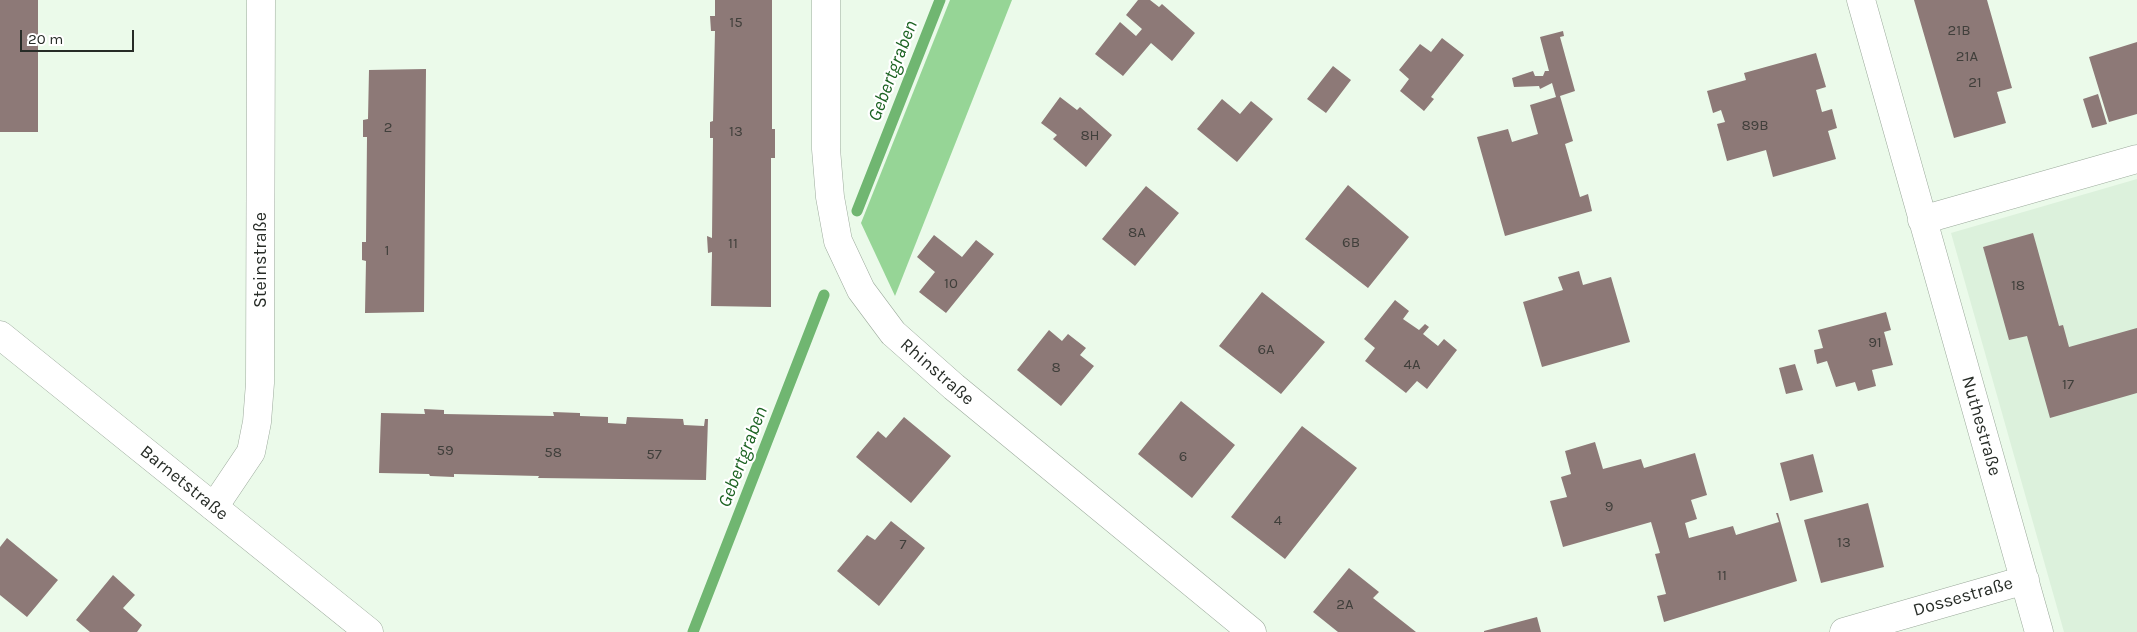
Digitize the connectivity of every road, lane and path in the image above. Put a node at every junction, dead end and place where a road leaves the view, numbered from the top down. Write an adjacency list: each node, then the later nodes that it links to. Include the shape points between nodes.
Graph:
1 (261, 0): 7 (street, Steinstraße, via 260,383 257,422 251,452)
2 (826, 0): 10 (street, Rhinstraße, via 826,149 830,197 838,241 861,290 893,333 954,387)
3 (1861, 0): 5 (street, Nuthestraße)
4 (2137, 159): 5 (street)
5 (1922, 220): 8 (street, Nuthestraße)
6 (0, 334): 7 (street, Barnetstraße)
7 (214, 508): 9 (street, Barnetstraße)
8 (2024, 580): 11 (street, Dossestraße); 12 (street, Nuthestraße)
9 (369, 632)
10 (1252, 632)
11 (1844, 632)
12 (2039, 632)

